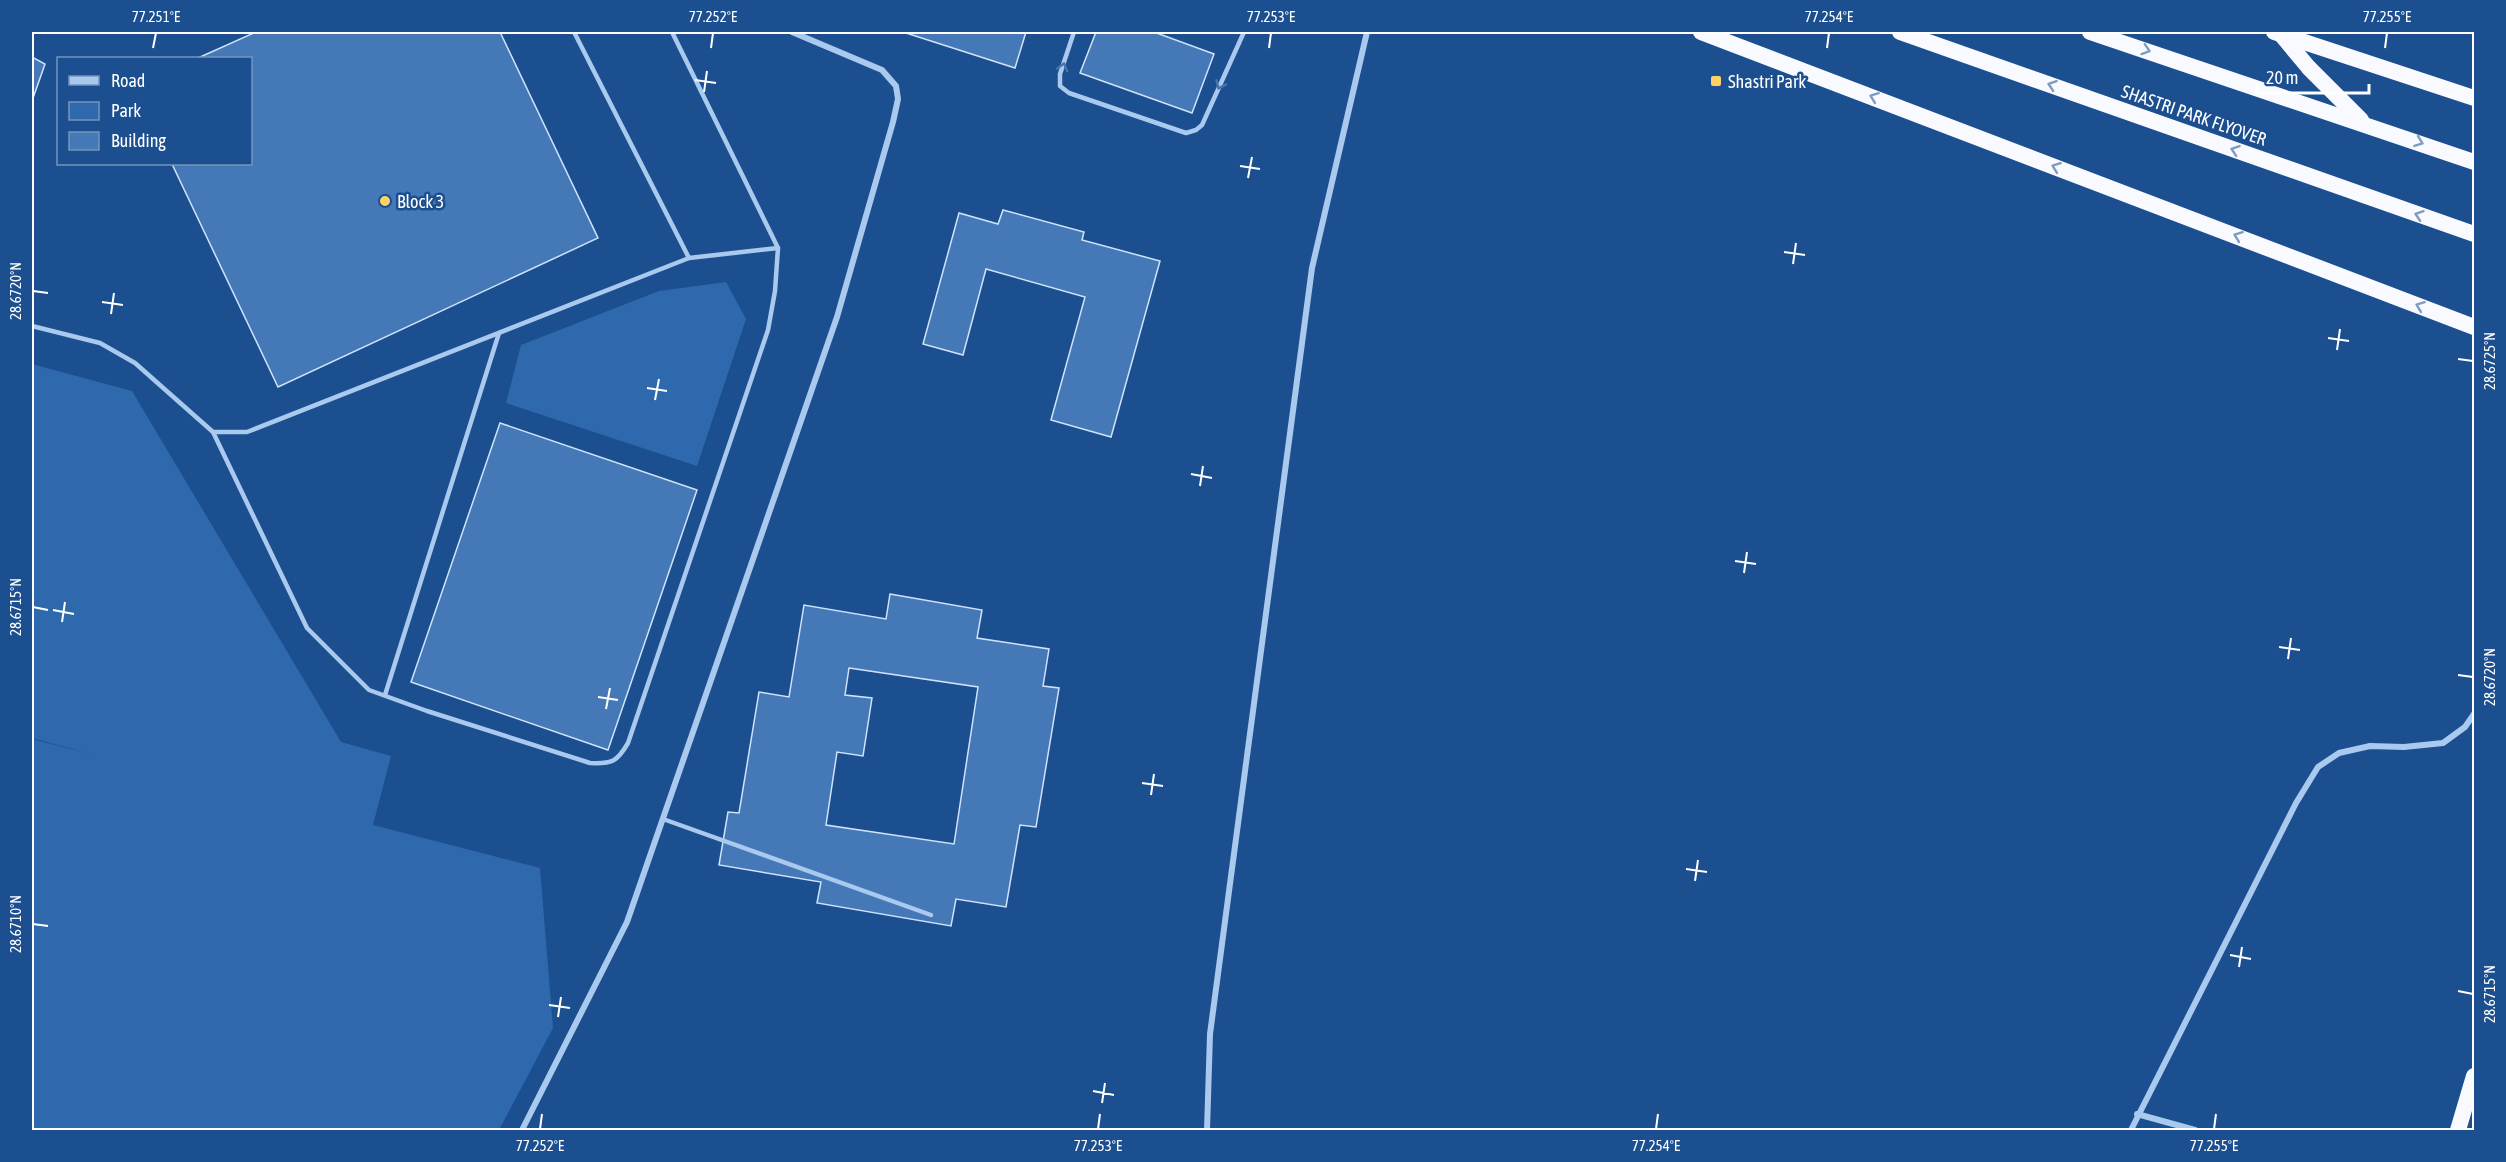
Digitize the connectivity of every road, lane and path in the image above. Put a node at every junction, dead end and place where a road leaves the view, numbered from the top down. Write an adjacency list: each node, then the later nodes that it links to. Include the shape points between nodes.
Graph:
1 (574, 32): 17 (lane)
2 (672, 32): 16 (lane)
3 (792, 32): 24 (street, via 882,70 896,86 898,99 837,317)
4 (1074, 32): 5 (lane, one-way to 4, via 1202,125 1186,133 1069,93 1060,86 1060,74)
5 (1244, 32)
6 (1367, 32): 31 (street, via 1312,268 1210,1034)
7 (1701, 32): 19 (highway, one-way to 7)
8 (1900, 32): 15 (highway, SHASTRI PARK FLYOVER, one-way to 8)
9 (2090, 32): 13 (highway, one-way to 13)
10 (2273, 32): 12 (highway)
11 (2279, 32): 13 (highway, bridge)
12 (2475, 98)
13 (2364, 122): 14 (highway, one-way to 14)
14 (2475, 162)
15 (2475, 234)
16 (778, 248): 17 (lane); 22 (lane, via 768,330 621,756 608,764 590,762)
17 (690, 258): 20 (lane)
18 (32, 326): 21 (lane, via 100,343 135,363)
19 (2475, 327)
20 (499, 333): 21 (lane, via 247,432); 22 (lane)
21 (213, 432): 22 (lane, via 307,628 369,690)
22 (385, 695)
23 (2475, 714): 27 (street, via 2465,727 2442,743 2339,753 2318,767)
24 (663, 819): 25 (lane); 30 (street, via 627,921)
25 (931, 915)
26 (2475, 1076): 34 (highway)
27 (2137, 1114): 32 (street); 33 (street)
28 (152, 1131): 29 (path)
29 (173, 1131)
30 (522, 1131)
31 (1207, 1131)
32 (2131, 1131)
33 (2195, 1131)
34 (2458, 1131)

